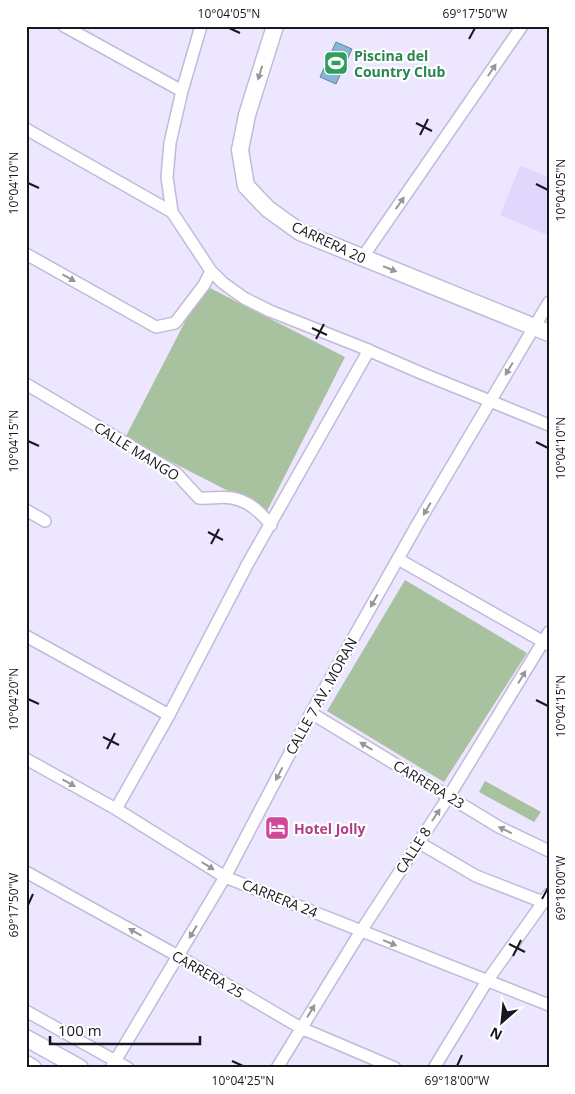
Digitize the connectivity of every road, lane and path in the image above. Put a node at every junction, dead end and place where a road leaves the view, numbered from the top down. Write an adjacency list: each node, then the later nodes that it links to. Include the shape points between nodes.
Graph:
1 (64, 26): 5 (street)
2 (201, 26): 5 (street)
3 (275, 26): 9 (street, CARRERA 20, one-way to 9, via 247,115 240,150 246,186 268,209 300,232)
4 (522, 26): 9 (street, one-way to 4)
5 (182, 91): 7 (street, via 170,143 167,177)
6 (26, 129): 7 (street)
7 (172, 212): 10 (street)
8 (26, 254): 10 (street, one-way to 10, via 156,327 175,324)
9 (362, 258): 12 (street, CARRERA 20, one-way to 12)
10 (211, 271): 13 (street, via 230,288 270,311)
11 (549, 302): 12 (street, CALLE 7 AV. MORAN)
12 (541, 330): 15 (street, CALLE 7 AV. MORAN, one-way to 15)
13 (369, 350): 15 (street); 19 (street)
14 (26, 384): 19 (street, CALLE MANGO, via 176,473 199,498 231,498 244,502 256,508)
15 (490, 401): 16 (street); 20 (street, CALLE 7 AV. MORAN, one-way to 20)
16 (549, 425)
17 (26, 510): 18 (street)
18 (45, 521)
19 (271, 525): 24 (street)
20 (398, 559): 22 (street); 23 (street, CALLE 7 AV. MORAN, one-way to 23)
21 (26, 636): 24 (street)
22 (547, 639): 26 (street, CALLE 8, one-way to 22)
23 (311, 713): 26 (street, CARRERA 23, one-way to 23); 31 (street, CALLE 7 AV. MORAN, one-way to 31)
24 (169, 715): 27 (street)
25 (26, 759): 27 (street, CARRERA 24, one-way to 27)
26 (449, 796): 28 (street, CALLE 8, one-way to 26); 29 (street, CARRERA 23, one-way to 26, via 499,827)
27 (116, 809): 31 (street, CARRERA 24, one-way to 31)
28 (418, 842): 32 (street, via 476,876); 33 (street, CALLE 8)
29 (549, 851)
30 (26, 872): 34 (street, CARRERA 25, one-way to 30)
31 (225, 877): 33 (street, CARRERA 24); 34 (street, CALLE 7 AV. MORAN, one-way to 34)
32 (546, 898): 35 (street)
33 (362, 931): 35 (street, CARRERA 24, one-way to 35); 38 (street, CALLE 8, one-way to 33)
34 (178, 956): 38 (street, CARRERA 25); 41 (street, CALLE 7 AV. MORAN)
35 (488, 981): 36 (street, CARRERA 24); 47 (street)
36 (549, 1005)
37 (26, 1011): 41 (street)
38 (301, 1028): 45 (street, CALLE 8); 46 (street, CARRERA 25)
39 (26, 1038): 43 (street)
40 (26, 1064): 42 (street)
41 (114, 1064): 44 (street)
42 (33, 1068)
43 (80, 1068)
44 (128, 1068)
45 (277, 1068)
46 (395, 1068)
47 (434, 1068)

